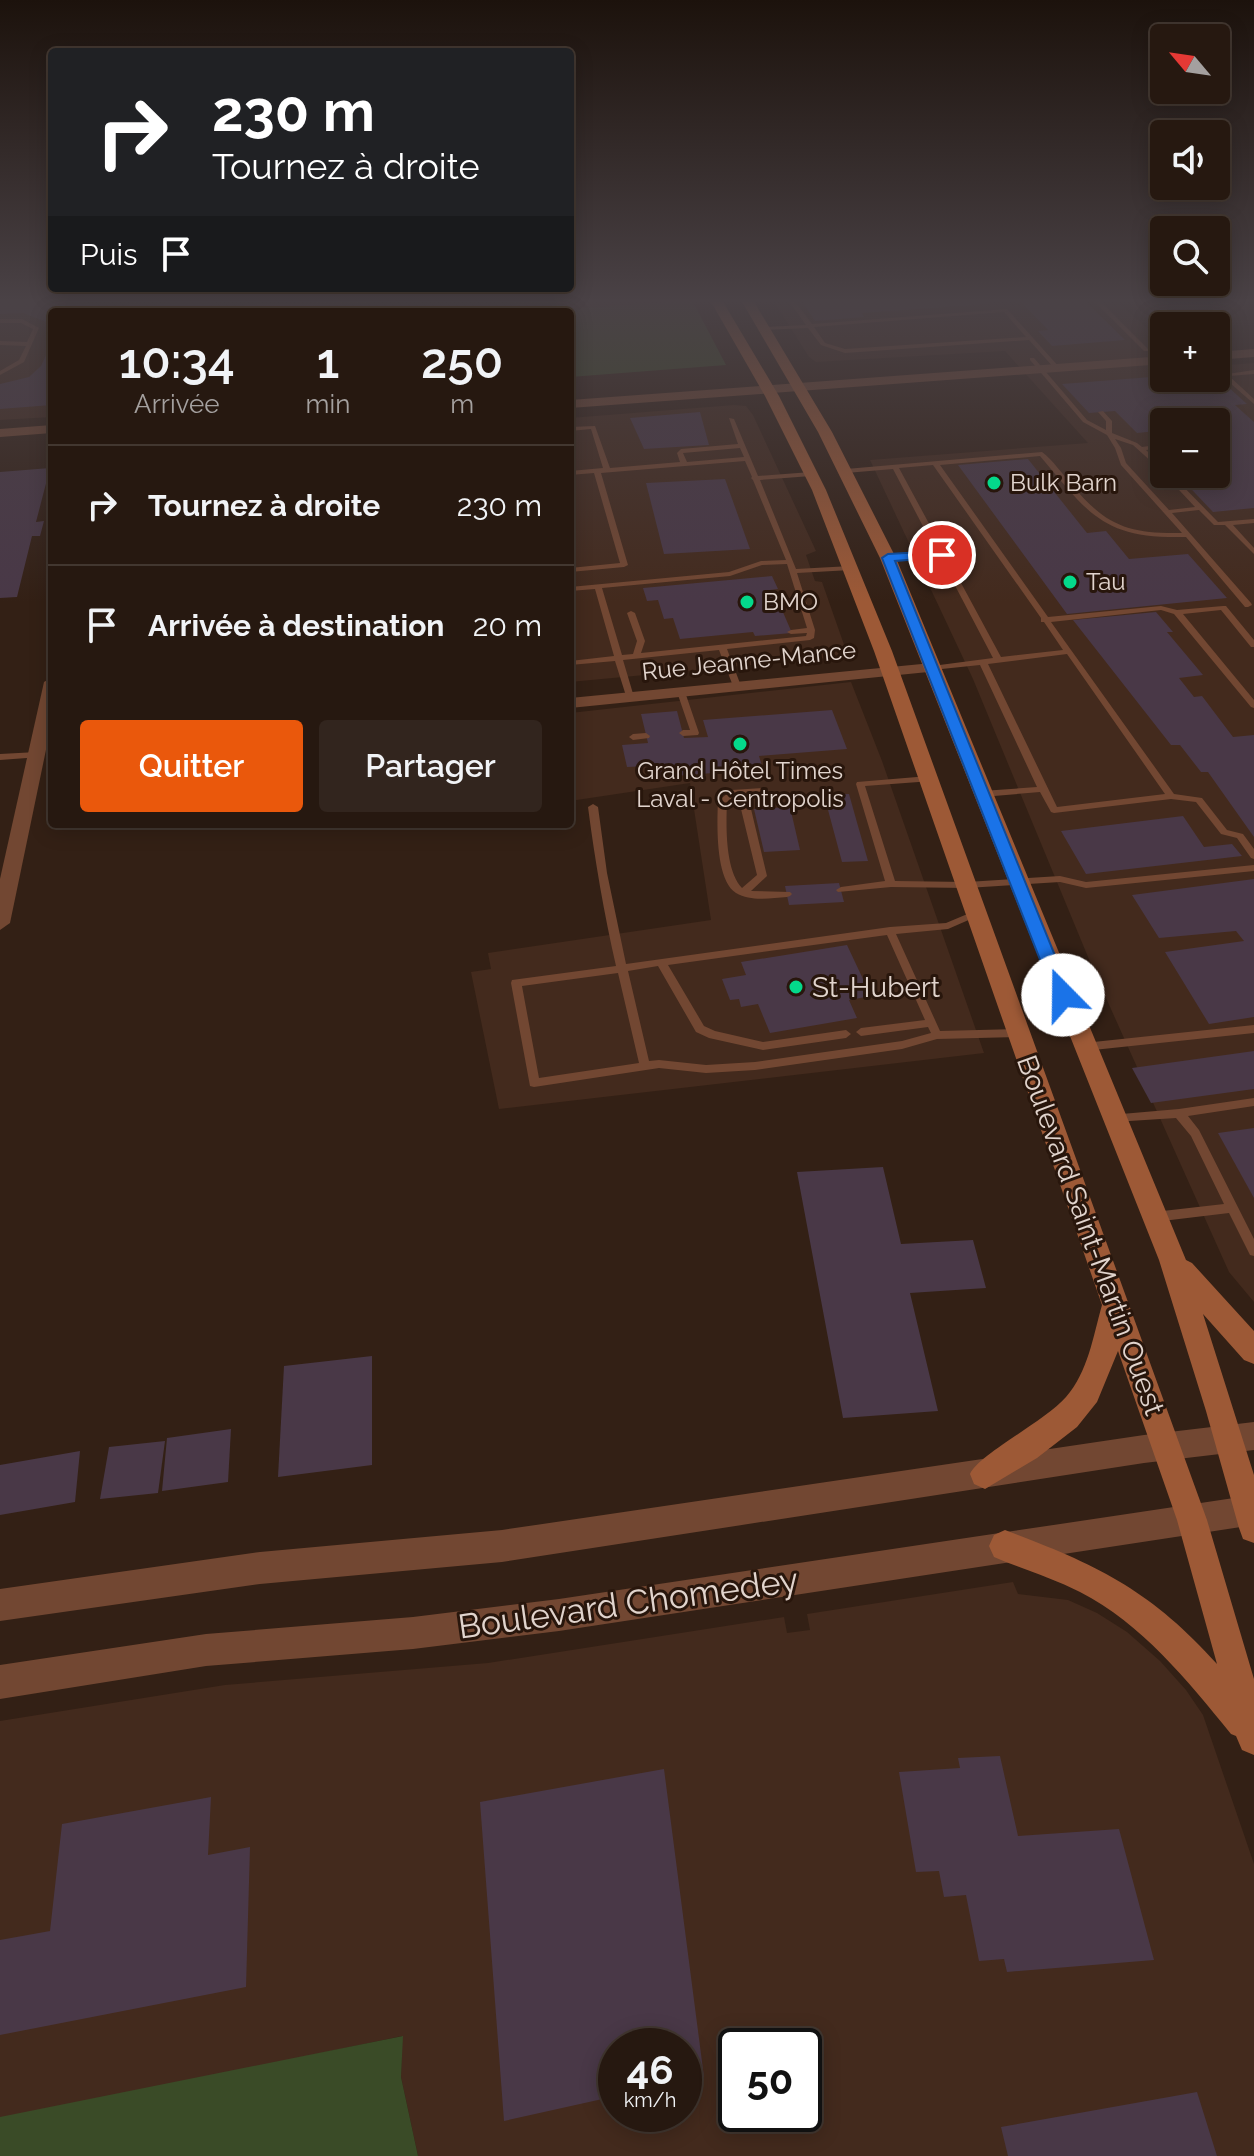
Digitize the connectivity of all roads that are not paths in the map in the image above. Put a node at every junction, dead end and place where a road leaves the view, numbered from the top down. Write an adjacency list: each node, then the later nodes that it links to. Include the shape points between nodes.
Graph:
1 (600, 401): 5 (street)
2 (774, 401): 28 (main road, Boulevard Saint-Martin Ouest)
3 (807, 401): 26 (main road, Boulevard Saint-Martin Ouest)
4 (1070, 401): 11 (lane, via 1085,421)
5 (574, 404)
6 (1101, 412): 11 (lane, via 1109,421)
7 (731, 419): 13 (lane)
8 (48, 429): 10 (street)
9 (574, 429): 18 (lane, via 593,427)
10 (0, 433)
11 (1109, 434): 16 (lane); 32 (lane, via 1123,464)
12 (48, 444): 14 (street)
13 (742, 446): 20 (lane); 22 (lane, via 683,450)
14 (0, 448)
15 (1150, 448): 16 (lane)
16 (1141, 449): 19 (lane)
17 (612, 457): 18 (lane)
18 (603, 458): 24 (lane)
19 (1150, 458)
20 (748, 459): 22 (lane); 29 (lane)
21 (935, 463): 23 (lane); 35 (lane, via 1042,454 1109,525 1144,537); 48 (lane)
22 (684, 464): 24 (lane)
23 (895, 467): 26 (lane); 37 (lane)
24 (607, 470): 25 (lane)
25 (597, 471): 27 (lane); 41 (lane, via 624,565)
26 (846, 471): 38 (main road, Boulevard Saint-Martin Ouest)
27 (574, 473)
28 (811, 474): 29 (lane); 40 (main road, Boulevard Saint-Martin Ouest)
29 (754, 478): 39 (lane)
30 (1180, 488): 31 (lane)
31 (1201, 508): 32 (lane); 34 (lane, via 1216,524)
32 (1166, 512): 35 (lane)
33 (1254, 521): 34 (lane)
34 (1227, 523): 36 (lane)
35 (1188, 535): 44 (lane)
36 (1254, 552)
37 (942, 555): 38 (lane); 56 (lane)
38 (888, 558): 59 (main road, Boulevard Saint-Martin Ouest)
39 (791, 566): 40 (lane); 42 (lane, via 761,563 730,574); 49 (lane)
40 (851, 568): 60 (main road, Boulevard Saint-Martin Ouest)
41 (574, 570)
42 (598, 587): 43 (lane); 55 (lane)
43 (574, 589)
44 (1251, 604): 45 (lane)
45 (1223, 608): 46 (lane); 51 (lane)
46 (1177, 612): 48 (lane, via 1161,608); 65 (lane)
47 (631, 613): 54 (lane, via 641,643)
48 (1044, 620): 53 (lane)
49 (811, 630): 50 (lane); 52 (lane, via 805,641)
50 (791, 632)
51 (1254, 645)
52 (723, 649): 54 (lane); 61 (lane)
53 (1067, 652): 56 (lane); 75 (lane)
54 (636, 657): 55 (lane)
55 (618, 658): 58 (lane); 63 (lane)
56 (998, 660): 57 (lane)
57 (983, 662): 59 (lane); 73 (lane)
58 (574, 663)
59 (932, 668): 60 (street, Rue Jeanne-Mance); 74 (main road, Boulevard Saint-Martin Ouest)
60 (890, 671): 61 (street, Rue Jeanne-Mance); 72 (main road, Boulevard Saint-Martin Ouest)
61 (737, 686): 62 (street, Rue Jeanne-Mance)
62 (681, 692): 63 (street, Rue Jeanne-Mance); 67 (lane, via 695,733)
63 (630, 697): 64 (street, Rue Jeanne-Mance)
64 (574, 703)
65 (1254, 705)
66 (48, 718): 70 (street)
67 (683, 733)
68 (646, 736): 69 (lane)
69 (633, 737)
70 (44, 754): 71 (lane); 86 (street)
71 (0, 757)
72 (929, 779): 80 (lane, via 860,784); 81 (main road, Boulevard Saint-Martin Ouest)
73 (1043, 789): 74 (lane); 75 (lane, via 1054,810)
74 (982, 794): 79 (main road, Boulevard Saint-Martin Ouest)
75 (1171, 796): 77 (lane, via 1199,800 1224,832 1240,836)
76 (593, 807): 89 (lane)
77 (1254, 856)
78 (1254, 868): 79 (lane, via 1086,885 1060,879)
79 (1017, 881): 81 (lane); 96 (main road, Boulevard Saint-Martin Ouest)
80 (891, 884): 81 (lane); 82 (lane)
81 (967, 885): 85 (main road, Boulevard Saint-Martin Ouest)
82 (841, 890)
83 (743, 892): 83 (lane, via 731,880 723,842 723,801 735,792 763,791 748,800 746,809 762,870 760,879); 84 (lane)
84 (787, 894)
85 (977, 913): 87 (lane, via 948,926); 93 (main road, Boulevard Saint-Martin Ouest)
86 (0, 923)
87 (890, 931): 88 (lane); 90 (lane)
88 (661, 962): 89 (lane); 94 (lane, via 700,1029 713,1035 763,1046)
89 (622, 968): 97 (lane); 97 (lane, via 516,983 534,1083)
90 (931, 1023): 92 (lane); 95 (lane)
91 (1254, 1029): 96 (lane)
92 (861, 1032)
93 (1019, 1033): 95 (lane); 105 (main road, Boulevard Saint-Martin Ouest)
94 (846, 1034)
95 (937, 1035): 97 (lane, via 751,1067)
96 (1084, 1047): 100 (main road, Boulevard Saint-Martin Ouest)
97 (645, 1066)
98 (1254, 1102): 99 (lane)
99 (1179, 1113): 100 (lane); 101 (lane, via 1195,1133)
100 (1112, 1118): 102 (main road, Boulevard Saint-Martin Ouest)
101 (1233, 1208): 102 (lane); 103 (lane)
102 (1154, 1217): 104 (main road, Boulevard Saint-Martin Ouest)
103 (1254, 1251)
104 (1172, 1260): 106 (main road); 107 (main road, Boulevard Saint-Martin Ouest)
105 (1116, 1303): 108 (main road, Boulevard Saint-Martin Ouest); 109 (main road, via 1097,1368 1078,1404)
106 (1254, 1351)
107 (1242, 1438): 108 (street); 110 (main road, Boulevard Saint-Martin Ouest)
108 (1166, 1448): 109 (street); 111 (main road, Boulevard Saint-Martin Ouest)
109 (985, 1474): 113 (street, via 456,1552 260,1568)
110 (1252, 1516): 111 (street, Boulevard Chomedey)
111 (1192, 1520): 112 (street, Boulevard Chomedey); 115 (main road, Boulevard Saint-Martin Ouest)
112 (1005, 1546): 114 (street, Boulevard Chomedey, via 547,1617 206,1650); 115 (main road, via 1064,1568 1129,1604 1191,1662)
113 (0, 1605)
114 (0, 1682)
115 (1252, 1734)

